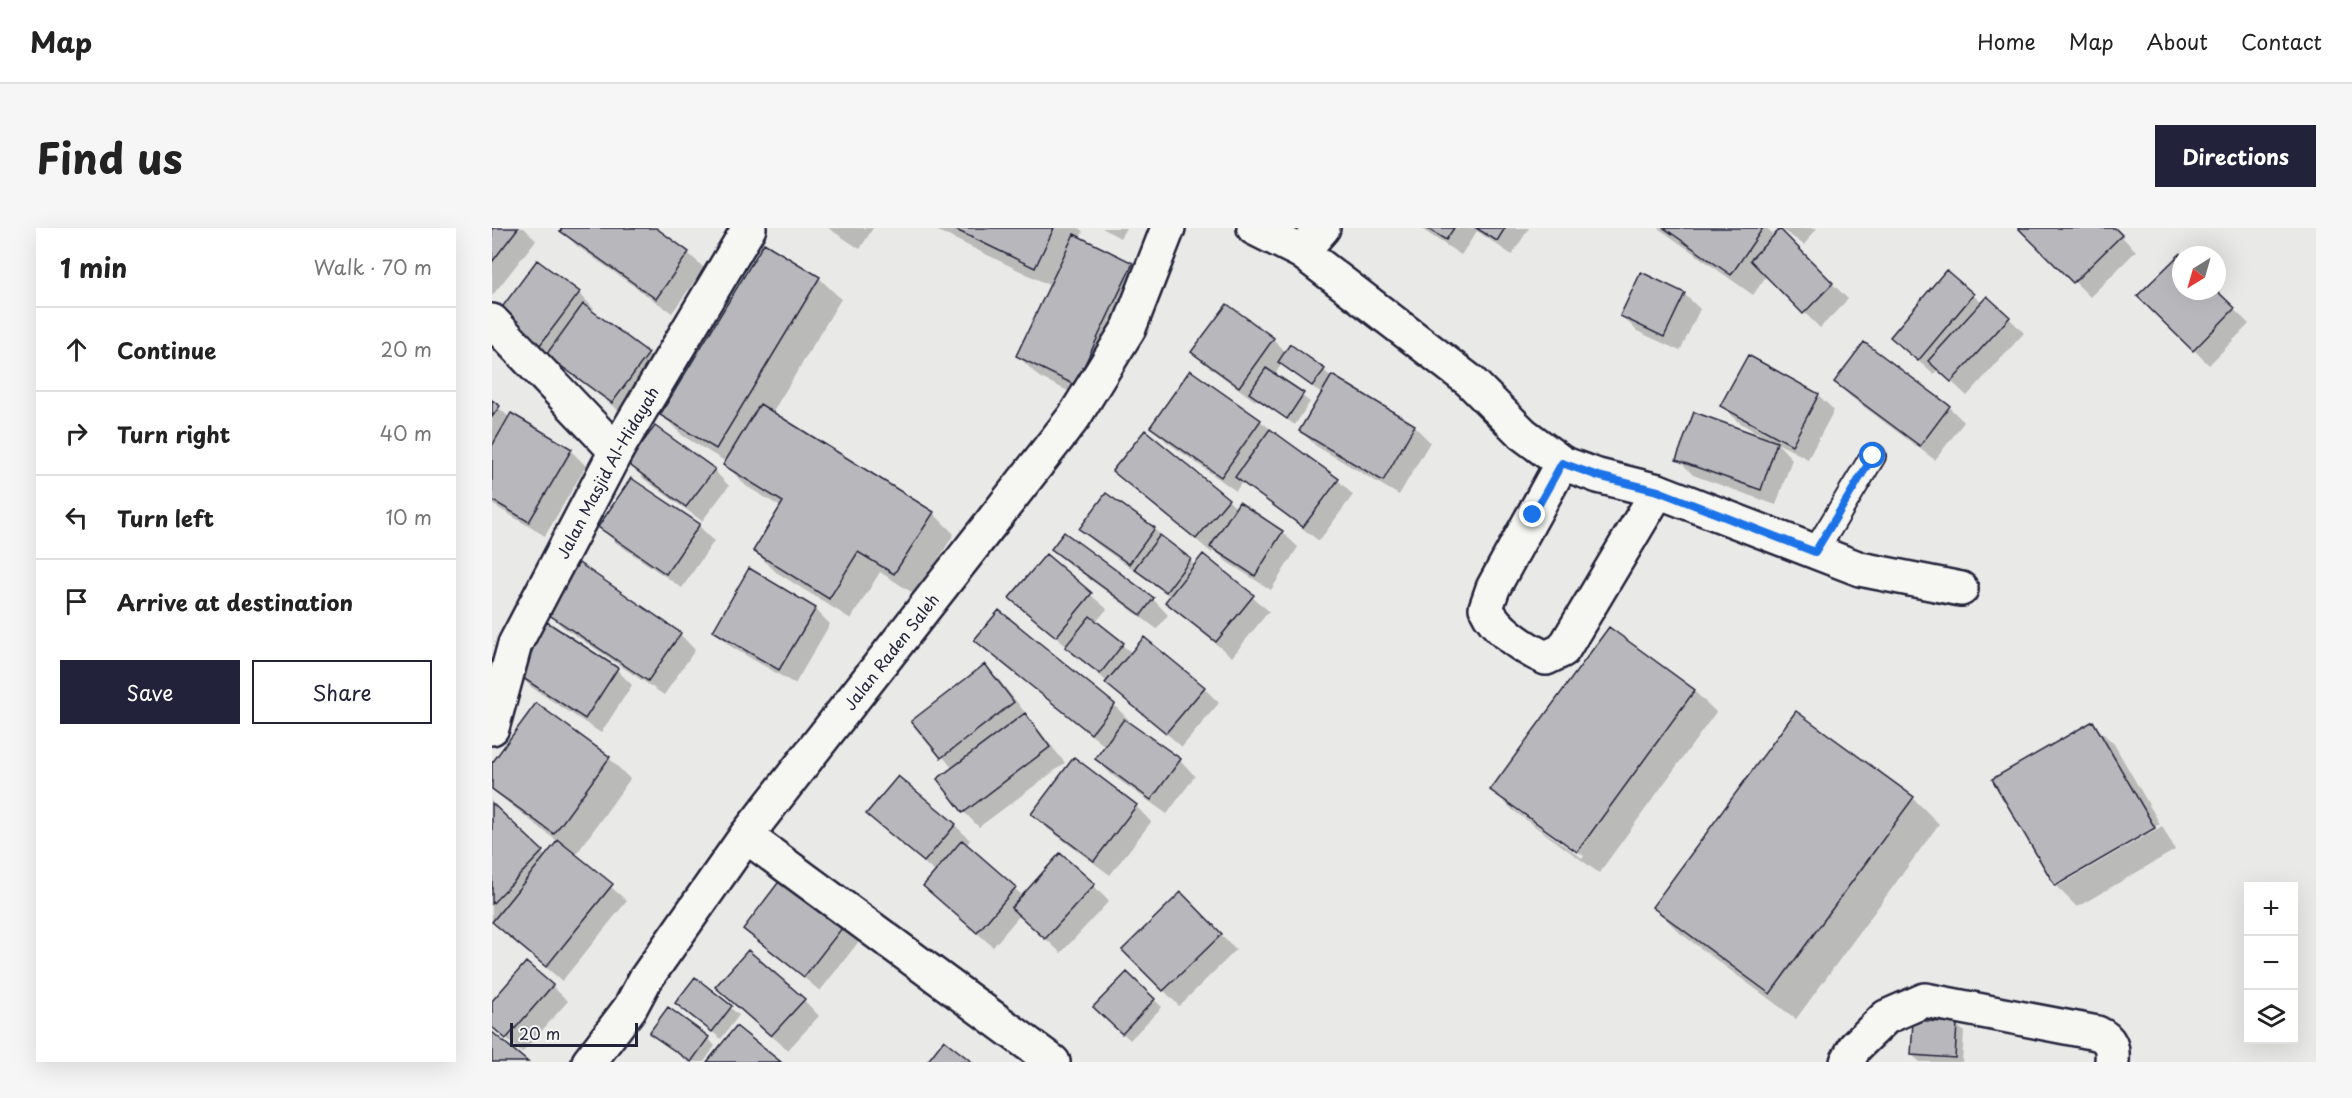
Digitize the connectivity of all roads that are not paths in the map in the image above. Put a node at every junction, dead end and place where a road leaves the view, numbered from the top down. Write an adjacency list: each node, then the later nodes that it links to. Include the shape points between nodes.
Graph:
1 (749, 228): 6 (street, Jalan Masjid Al-Hidayah)
2 (1168, 228): 13 (street, Jalan Raden Saleh, via 1129,328 1074,417)
3 (1254, 228): 4 (street)
4 (1312, 240): 8 (street, via 1470,381 1523,434)
5 (492, 321): 6 (street)
6 (616, 451): 12 (street, Jalan Masjid Al-Hidayah, via 515,644)
7 (1873, 456): 10 (lane)
8 (1562, 463): 9 (street); 9 (street, via 1493,588 1486,608 1491,619 1546,658 1563,650)
9 (1658, 491): 10 (street)
10 (1815, 552): 11 (street, via 1860,569)
11 (1961, 589)
12 (492, 728)
13 (746, 836): 14 (street, Jalan Raden Saleh); 15 (street)
14 (589, 1062)
15 (1053, 1062)
16 (1847, 1062): 17 (street, via 1855,1047 1886,1017 1925,1000 2097,1033 2111,1045)
17 (2112, 1062)

